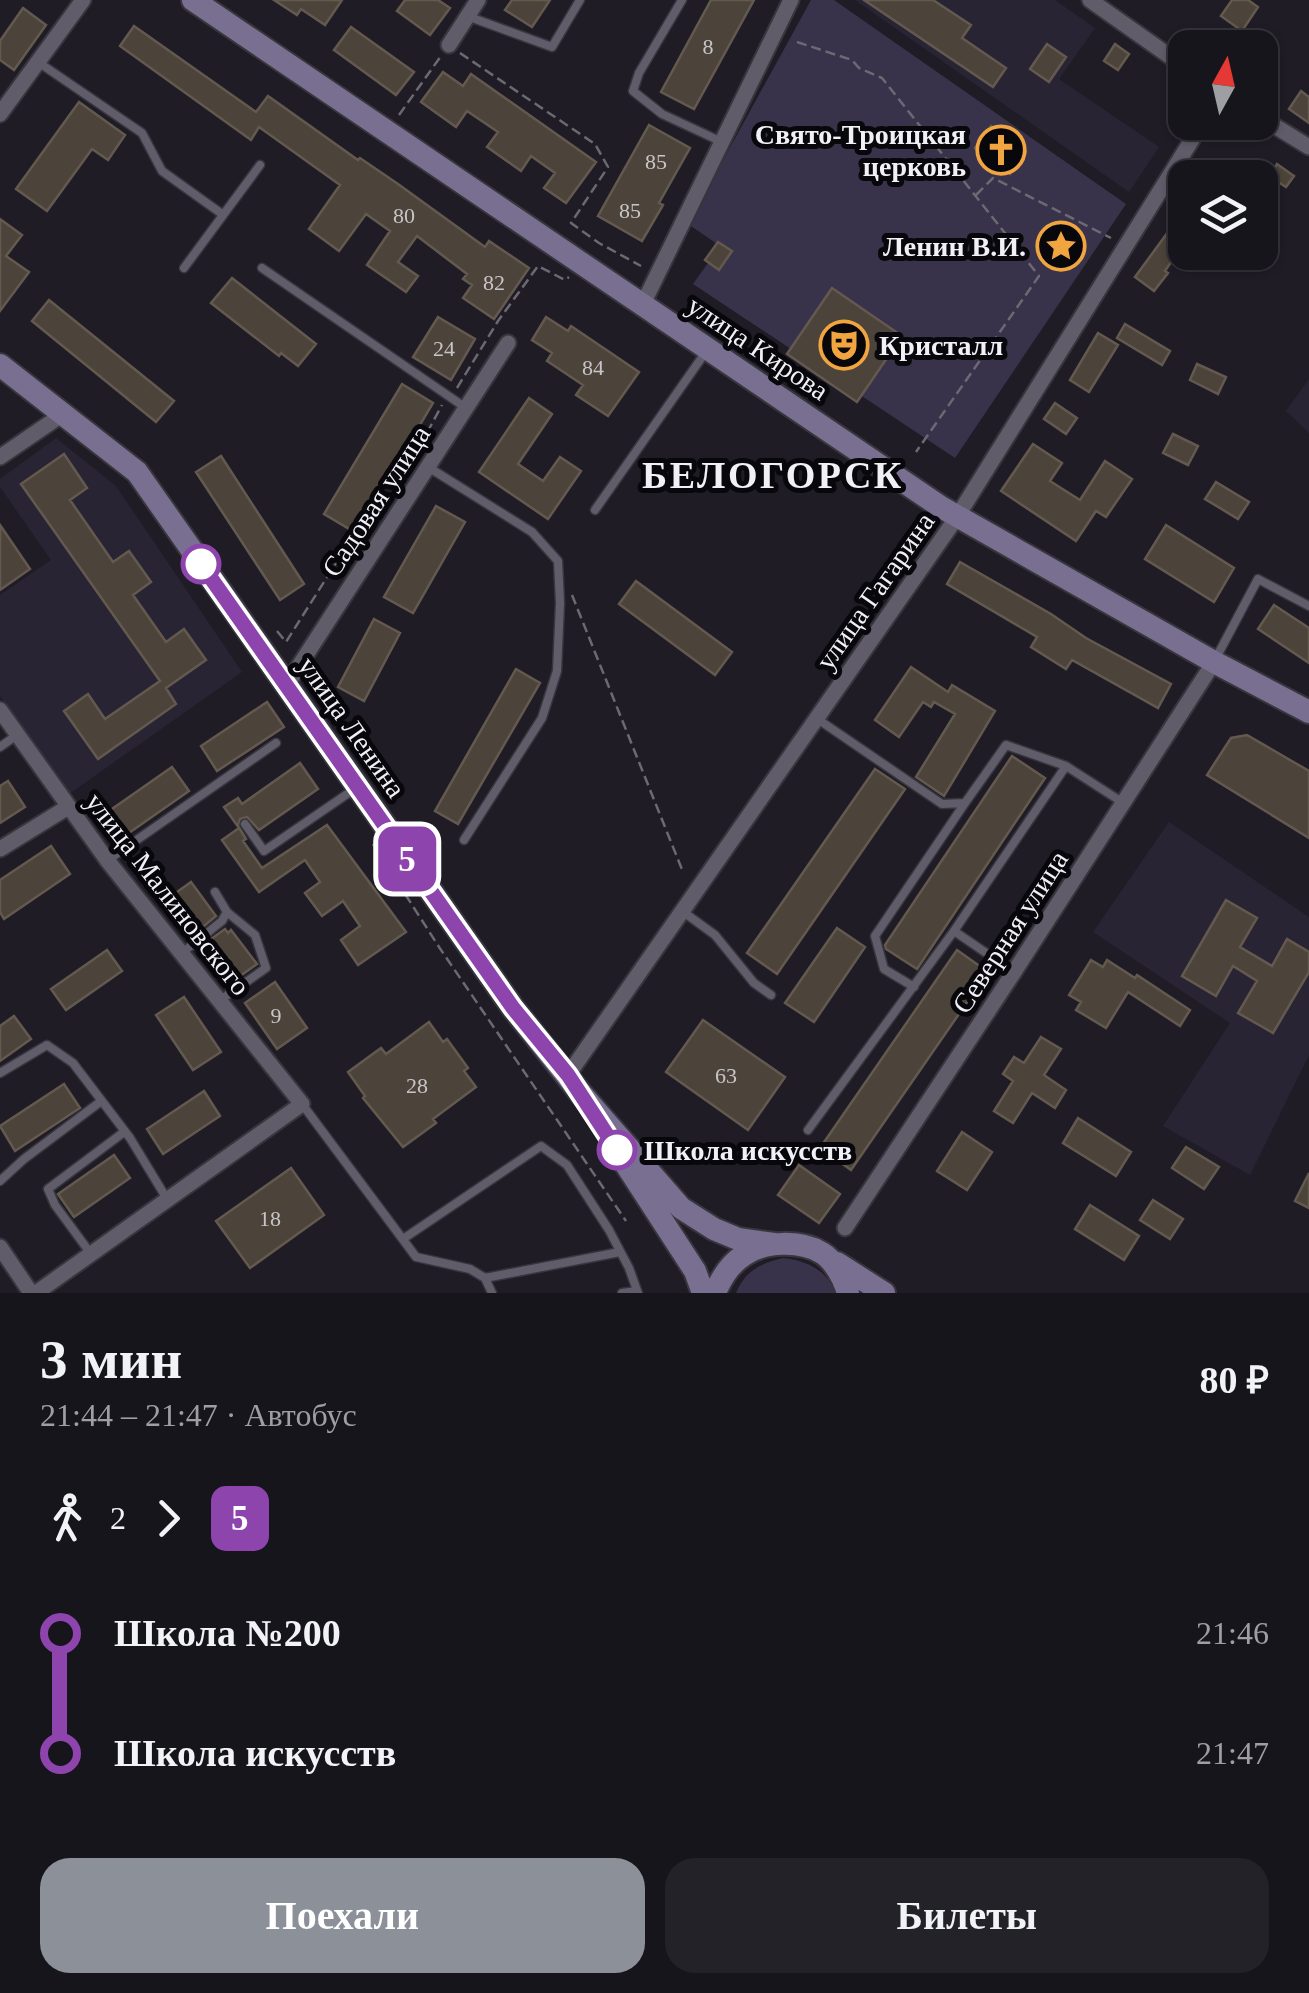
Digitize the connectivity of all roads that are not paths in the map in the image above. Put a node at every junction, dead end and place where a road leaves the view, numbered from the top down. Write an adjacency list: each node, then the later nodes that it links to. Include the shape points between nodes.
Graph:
1 (84, 0): 11 (street)
2 (194, 0): 21 (street, улица Кирова)
3 (478, 0): 8 (street)
4 (580, 0): 8 (lane, via 552,47)
5 (682, 0): 15 (lane, via 633,92)
6 (791, 0): 15 (street)
7 (1090, 0): 10 (street)
8 (468, 16): 9 (street)
9 (449, 45)
10 (1168, 55)
11 (38, 62): 12 (street); 18 (lane, via 142,133 162,171)
12 (0, 114)
13 (1278, 128): 16 (street)
14 (1191, 140): 30 (street, улица Гагарина)
15 (722, 142): 21 (street)
16 (1309, 147)
17 (260, 164): 18 (lane)
18 (222, 214): 19 (lane)
19 (184, 268)
20 (262, 268): 25 (lane)
21 (642, 306): 23 (street, улица Кирова)
22 (508, 343): 25 (street, Садовая улица)
23 (707, 350): 29 (lane); 30 (street, улица Кирова)
24 (0, 365): 26 (street, улица Ленина)
25 (466, 408): 28 (street, Садовая улица)
26 (63, 414): 27 (street); 33 (street, улица Ленина, via 138,472)
27 (0, 457)
28 (428, 467): 33 (street, Садовая улица); 46 (lane, via 532,532 558,561 557,671 542,718)
29 (595, 510)
30 (958, 517): 32 (street, улица Кирова); 36 (street, улица Гагарина)
31 (1309, 606): 32 (lane, via 1258,578)
32 (1214, 662): 35 (street, улица Кирова); 43 (street, Северная улица)
33 (286, 686): 41 (street, улица Ленина)
34 (0, 710): 37 (street, улица Малиновского)
35 (1309, 712)
36 (816, 718): 42 (lane, via 942,804); 50 (street, улица Гагарина)
37 (17, 735): 39 (lane); 44 (street, улица Малиновского)
38 (276, 743): 48 (lane)
39 (0, 748)
40 (1066, 766): 42 (lane, via 1006,746); 43 (lane); 52 (lane)
41 (356, 788): 45 (lane, via 264,851); 59 (street, улица Ленина)
42 (964, 803): 55 (lane, via 875,936 884,969)
43 (1123, 803): 54 (street, Северная улица)
44 (68, 807): 47 (street); 48 (street, улица Малиновского)
45 (246, 824)
46 (464, 840)
47 (0, 850)
48 (108, 860): 53 (street, улица Малиновского)
49 (215, 892): 51 (lane)
50 (682, 911): 56 (lane); 59 (street, улица Гагарина)
51 (227, 912): 53 (lane); 57 (lane, via 255,935 266,968)
52 (954, 931): 54 (lane); 55 (lane)
53 (182, 953): 57 (street, улица Малиновского)
54 (1014, 972): 66 (street, Северная улица)
55 (914, 987): 62 (lane)
56 (771, 995)
57 (219, 1001): 61 (street, улица Малиновского)
58 (0, 1073): 60 (lane, via 48,1045 73,1063)
59 (573, 1083): 68 (street, улица Ленина, via 681,1208 714,1230); 78 (street, via 695,1270)
60 (100, 1102): 63 (lane); 64 (lane)
61 (302, 1104): 65 (street); 67 (lane)
62 (808, 1130)
63 (124, 1132): 65 (lane); 72 (lane, via 48,1189)
64 (0, 1181)
65 (167, 1199): 72 (street)
66 (845, 1228)
67 (402, 1238): 70 (lane, via 541,1146 567,1165); 73 (lane, via 416,1257)
68 (774, 1244): 71 (street, улица Ленина); 79 (street, via 746,1253)
69 (0, 1247): 75 (street)
70 (620, 1252): 73 (lane); 74 (lane)
71 (822, 1252): 80 (street); 81 (street)
72 (91, 1254): 75 (street)
73 (485, 1278): 76 (lane)
74 (638, 1292): 77 (lane)
75 (33, 1293)
76 (492, 1293)
77 (622, 1293)
78 (703, 1293)
79 (715, 1293)
80 (848, 1293)
81 (884, 1293)

